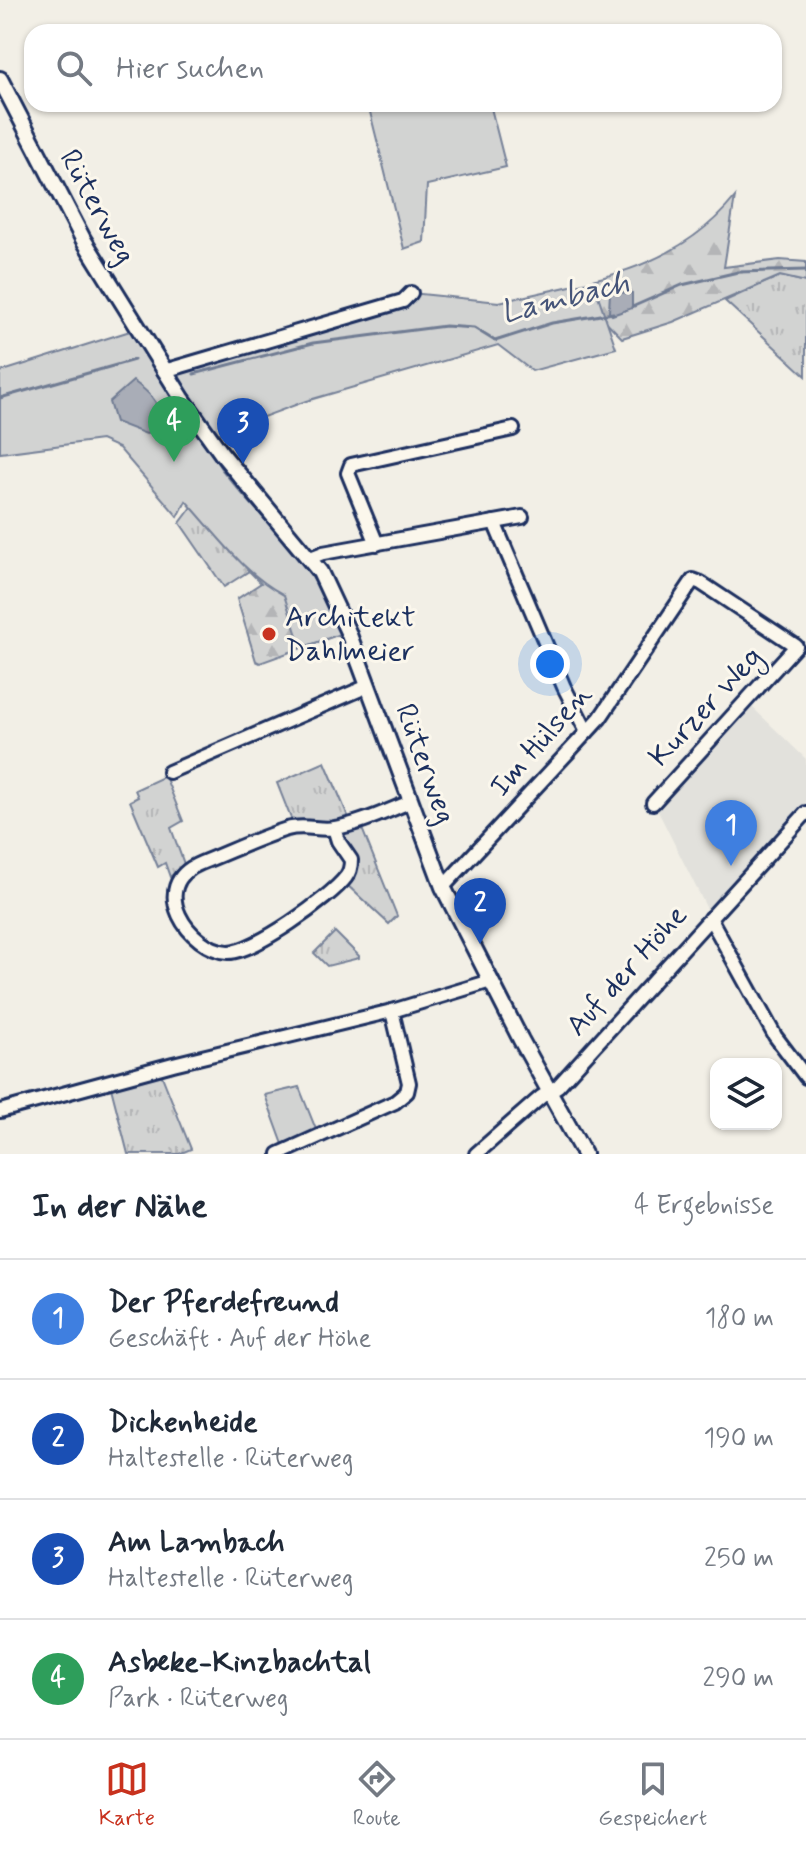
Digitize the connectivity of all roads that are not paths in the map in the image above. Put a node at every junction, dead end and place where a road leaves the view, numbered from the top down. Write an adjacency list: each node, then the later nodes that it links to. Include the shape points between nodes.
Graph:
1 (0, 79): 3 (street, Rüterweg, via 83,239)
2 (411, 293): 3 (street, via 403,301)
3 (164, 371): 8 (street, Rüterweg, via 208,436)
4 (513, 429): 7 (street, via 351,465 348,473)
5 (522, 517): 6 (street)
6 (494, 522): 7 (street); 11 (street)
7 (377, 544): 8 (street)
8 (310, 558): 10 (street, Rüterweg, via 335,600)
9 (796, 646): 11 (street, Im Hülsen, via 693,580); 14 (street, Kurzer Weg)
10 (368, 686): 12 (street); 13 (street, Rüterweg)
11 (587, 732): 17 (street, Im Hülsen)
12 (169, 772)
13 (410, 802): 16 (street); 17 (street, Rüterweg)
14 (653, 803)
15 (806, 813): 18 (street, Auf der Höhe)
16 (334, 828): 16 (street, via 286,830 191,867 174,893 180,919 216,949 249,947 314,907 344,880 351,860)
17 (443, 887): 19 (street, Rüterweg)
18 (710, 918): 21 (street, via 775,1036); 22 (street, Auf der Höhe)
19 (491, 981): 20 (street); 22 (street, Rüterweg)
20 (392, 1011): 23 (street); 24 (street, via 407,1092)
21 (806, 1077)
22 (549, 1092): 25 (street, Auf der Höhe); 26 (street, Rüterweg)
23 (0, 1111)
24 (279, 1154)
25 (476, 1154)
26 (584, 1154)

